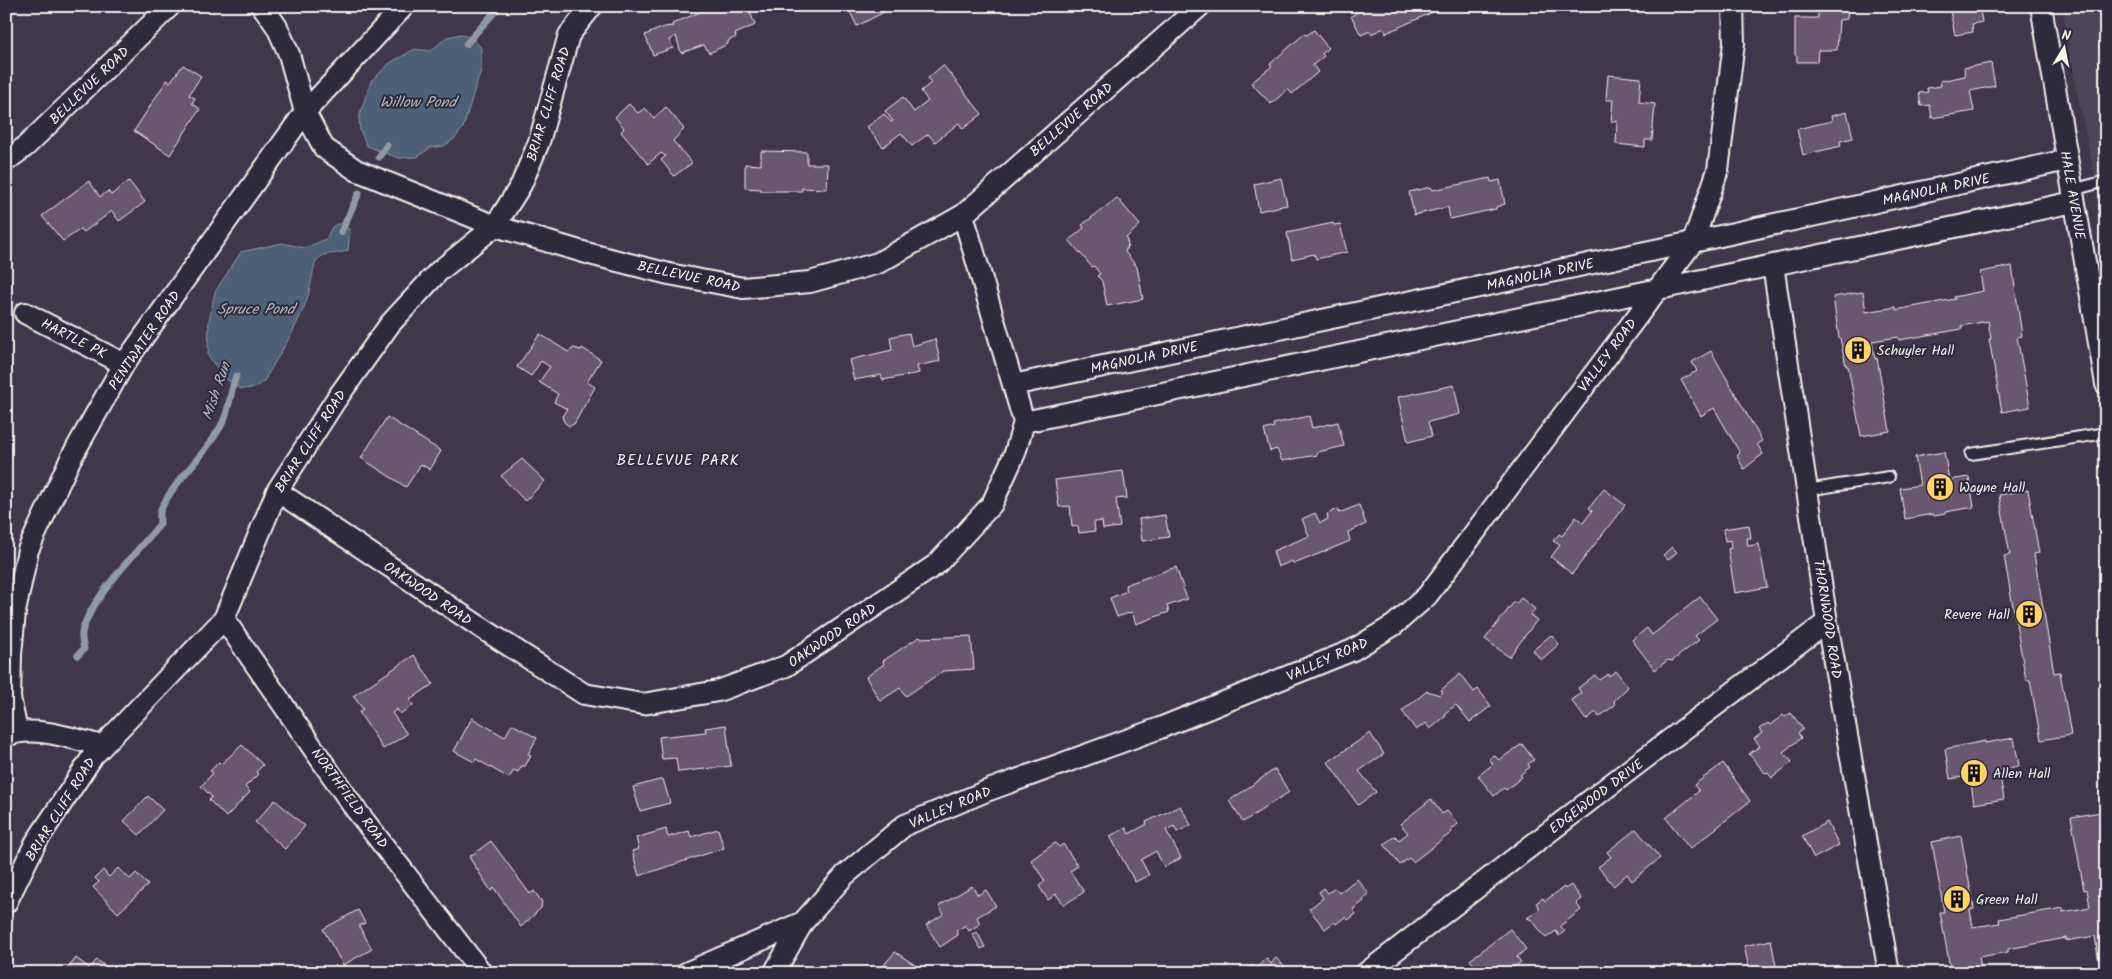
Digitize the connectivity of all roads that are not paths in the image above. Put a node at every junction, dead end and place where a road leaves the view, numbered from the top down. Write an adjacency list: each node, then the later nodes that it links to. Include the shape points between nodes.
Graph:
1 (170, 6): 10 (street, BELLEVUE ROAD)
2 (261, 6): 8 (street, BELLEVUE ROAD, via 277,27 290,54)
3 (404, 6): 8 (street, PENTWATER ROAD)
4 (592, 6): 14 (street, BRIAR CLIFF ROAD, via 569,35 539,142 521,185)
5 (1200, 6): 13 (street, BELLEVUE ROAD)
6 (1733, 6): 15 (street, VALLEY ROAD, via 1734,43 1718,170)
7 (2040, 6): 9 (street, HALE AVENUE)
8 (305, 112): 14 (street, BELLEVUE ROAD, via 324,148 356,170); 19 (street, PENTWATER ROAD)
9 (2067, 160): 12 (street, HALE AVENUE); 15 (street, MAGNOLIA DRIVE)
10 (6, 162)
11 (2106, 181): 12 (lane)
12 (2073, 196): 16 (street); 20 (street, HALE AVENUE)
13 (962, 215): 14 (street, BELLEVUE ROAD, via 878,262 810,282 742,288 651,269); 21 (street)
14 (495, 226): 27 (street, BRIAR CLIFF ROAD, via 438,272 390,324 335,401)
15 (1693, 242): 17 (street, VALLEY ROAD); 21 (street, MAGNOLIA DRIVE)
16 (1773, 265): 17 (street); 26 (street, THORNWOOD ROAD)
17 (1656, 291): 22 (street); 33 (street, VALLEY ROAD, via 1427,596 1394,625 1344,654 905,825 845,875)
18 (25, 313): 19 (street, HARTLE PK)
19 (124, 364): 30 (street, PENTWATER ROAD, via 71,458 28,550 15,612 11,654)
20 (2106, 384)
21 (1013, 385): 22 (street)
22 (1024, 422): 27 (street, OAKWOOD ROAD, via 1015,453 992,504 937,564 786,666 718,691 643,704 584,694)
23 (2106, 433): 24 (lane)
24 (1971, 454)
25 (1888, 477): 26 (lane)
26 (1807, 490): 29 (street, THORNWOOD ROAD)
27 (278, 491): 28 (street, BRIAR CLIFF ROAD)
28 (224, 619): 31 (street, BRIAR CLIFF ROAD); 34 (street, NORTHFIELD ROAD, via 353,806)
29 (1828, 622): 37 (street, EDGEWOOD DRIVE); 38 (street, THORNWOOD ROAD)
30 (12, 733): 31 (street, via 54,734)
31 (102, 746): 32 (street, BRIAR CLIFF ROAD, via 36,842)
32 (6, 903)
33 (803, 922): 35 (street); 36 (street, VALLEY ROAD)
34 (482, 973)
35 (686, 973)
36 (774, 973)
37 (1366, 973)
38 (1889, 973)

